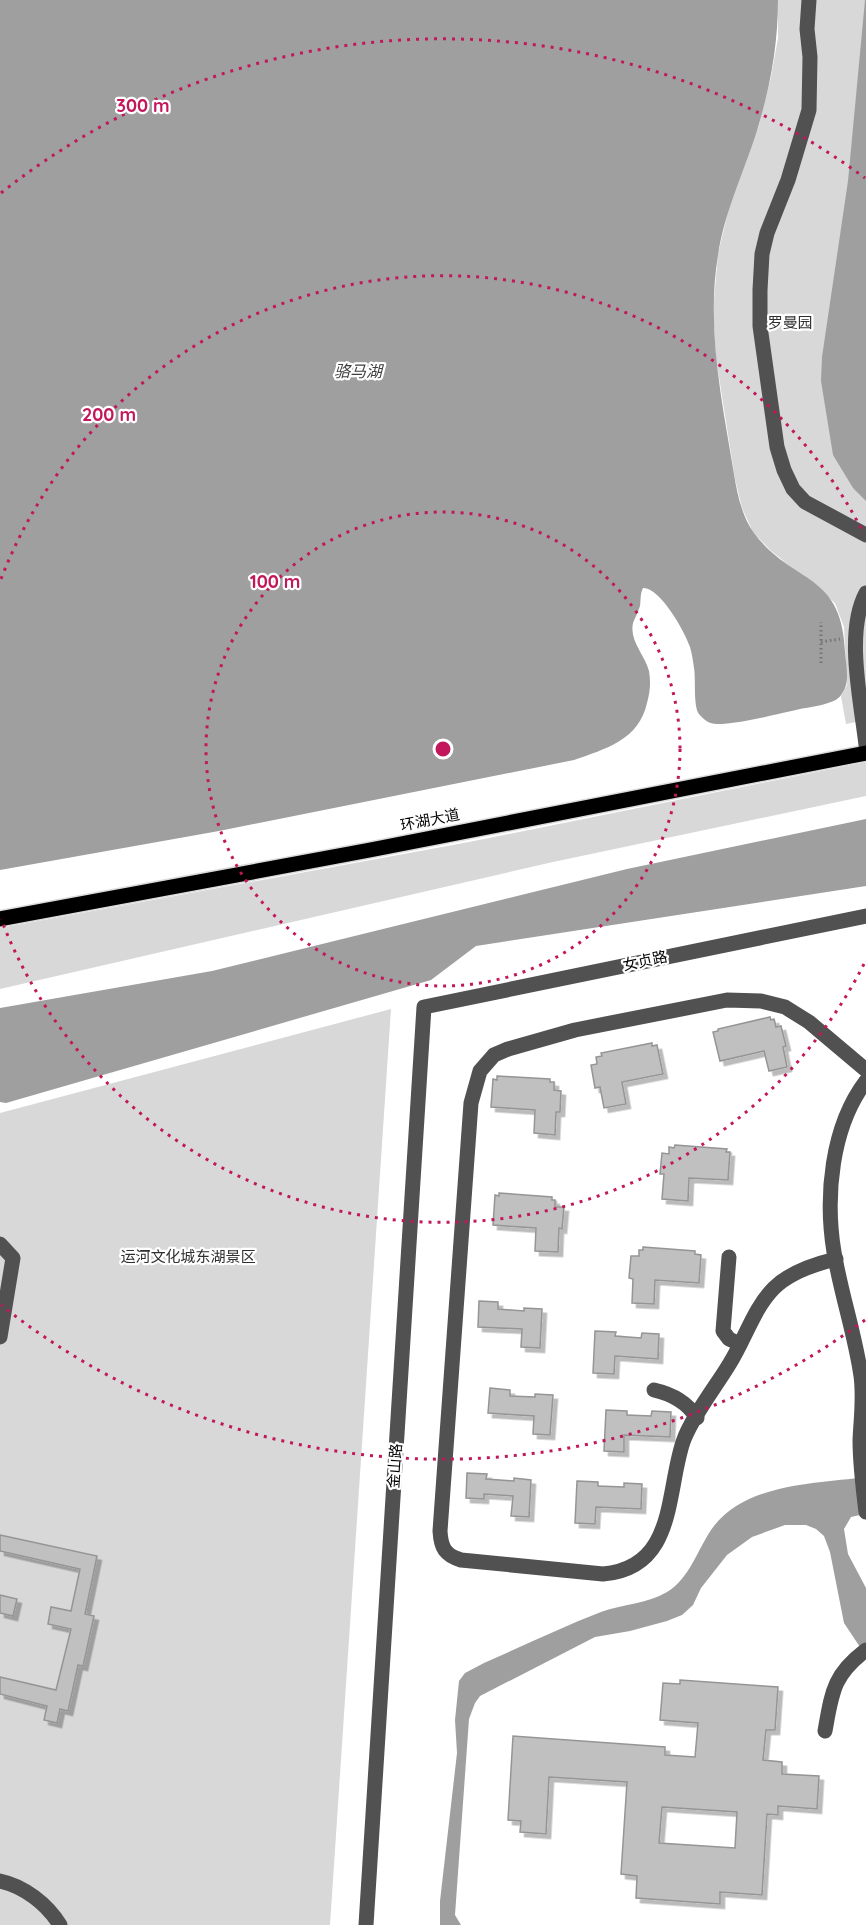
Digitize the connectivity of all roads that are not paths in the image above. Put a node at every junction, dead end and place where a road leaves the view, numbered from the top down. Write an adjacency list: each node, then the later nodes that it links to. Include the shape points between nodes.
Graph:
1 (809, 0): 2 (street, via 809,110 762,254 760,326 777,447 793,489 805,502)
2 (866, 535)
3 (866, 593): 4 (street, via 856,620 855,655)
4 (864, 709): 5 (street)
5 (866, 745)
6 (866, 753): 8 (main road, 环湖大道)
7 (866, 915): 9 (street, 女贞路)
8 (0, 919)
9 (424, 1007): 24 (street, 金山路)
10 (866, 1070): 18 (street, via 785,1007 761,1001 728,1000 575,1030 519,1046 494,1055 480,1071 471,1103 440,1531 443,1549 468,1561 603,1574 627,1570 643,1559 658,1539 684,1441)
11 (866, 1082): 14 (street, via 851,1106 836,1154 831,1209)
12 (0, 1244): 15 (street, via 13,1258)
13 (729, 1257): 16 (street, via 723,1331 729,1340)
14 (836, 1259): 16 (street, via 807,1268 776,1286); 19 (street, via 861,1376 860,1462)
15 (0, 1336)
16 (740, 1344): 18 (street)
17 (654, 1390): 18 (street, via 679,1399)
18 (697, 1418)
19 (866, 1512)
20 (862, 1653): 21 (street, via 838,1677)
21 (825, 1731)
22 (0, 1881): 23 (street, via 33,1896)
23 (60, 1925)
24 (366, 1925)

